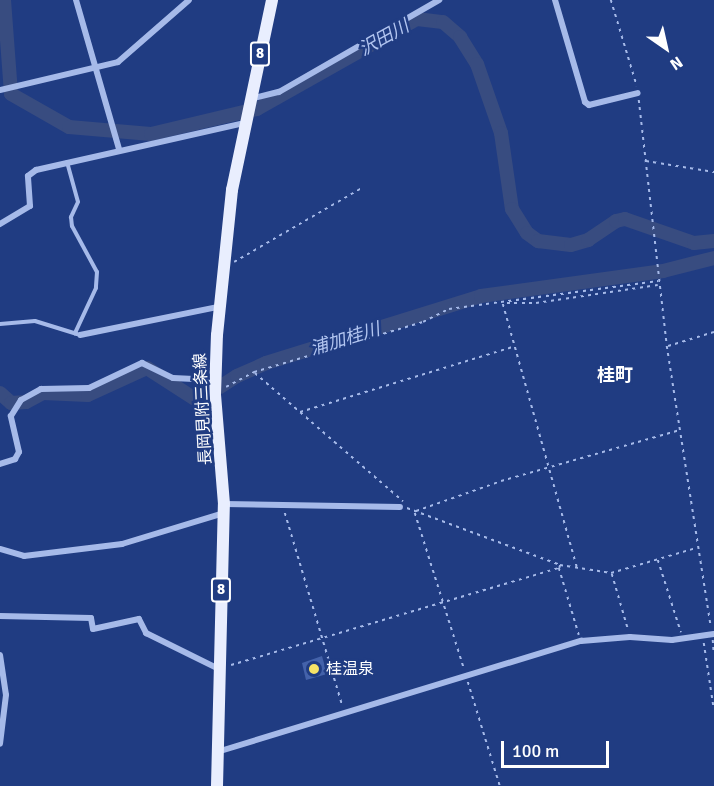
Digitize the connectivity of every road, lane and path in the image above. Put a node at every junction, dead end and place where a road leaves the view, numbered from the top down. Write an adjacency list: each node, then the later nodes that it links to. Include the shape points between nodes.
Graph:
1 (76, 0): 7 (street)
2 (189, 0): 7 (street, via 129,56)
3 (272, 0): 10 (main road, 長岡見附三条線 / 8)
4 (439, 0): 10 (street)
5 (555, 0): 9 (street, via 585,102 589,105)
6 (611, 0): 9 (path)
7 (96, 68): 8 (street); 11 (street)
8 (3, 90)
9 (638, 93): 12 (path)
10 (246, 112): 11 (street); 17 (main road, 長岡見附三条線 / 8)
11 (119, 149): 13 (street)
12 (645, 161): 14 (path); 18 (path)
13 (67, 162): 16 (street, via 30,173 30,206); 24 (lane, via 78,202 71,217 72,226 98,278)
14 (714, 172)
15 (360, 189): 17 (path)
16 (0, 224)
17 (222, 268): 21 (main road, 長岡見附三条線 / 8)
18 (659, 280): 19 (path); 20 (path)
19 (659, 286): 20 (path, via 651,284 536,303); 25 (path)
20 (504, 303): 26 (path, via 502,309); 27 (path, via 449,309 423,322)
21 (218, 307): 24 (street); 28 (main road, 長岡見附三条線 / 8)
22 (0, 324): 24 (lane, via 35,321)
23 (714, 332): 25 (path)
24 (78, 334)
25 (667, 346): 31 (path)
26 (513, 347): 30 (path); 33 (path)
27 (254, 372): 29 (path); 30 (path)
28 (215, 380): 29 (main road, 長岡見附三条線 / 8); 32 (street, via 173,378 142,363 89,388 41,389 21,400 16,408 10,425 19,452 15,459)
29 (215, 394): 36 (main road, 長岡見附三条線 / 8)
30 (300, 412): 37 (path)
31 (680, 430): 33 (path); 39 (path)
32 (0, 464)
33 (550, 469): 38 (path, via 501,481); 43 (path)
34 (283, 506): 35 (street); 36 (street); 50 (path)
35 (400, 507): 37 (path)
36 (224, 508): 40 (street, via 122,544 24,556); 55 (main road, 長岡見附三条線 / 8)
37 (408, 508): 38 (path)
38 (415, 512): 42 (path); 45 (path)
39 (698, 548): 41 (path); 47 (path)
40 (0, 549)
41 (657, 559): 44 (path); 51 (path)
42 (560, 566): 43 (path); 45 (path); 52 (path)
43 (577, 568): 44 (path)
44 (611, 573): 49 (path)
45 (444, 603): 50 (path); 56 (path)
46 (0, 616): 55 (street, via 91,618 93,629 139,619 146,633)
47 (713, 634): 48 (street); 53 (path)
48 (702, 636): 51 (street); 57 (path)
49 (630, 637): 51 (street); 52 (street)
50 (323, 638): 55 (path); 58 (path)
51 (682, 639)
52 (581, 641): 56 (street)
53 (714, 654)
54 (0, 655): 59 (street, via 6,695)
55 (219, 669): 60 (main road, 長岡見附三条線 / 8)
56 (466, 675): 58 (street); 62 (path)
57 (714, 709)
58 (345, 714): 60 (street)
59 (0, 744)
60 (217, 752): 61 (main road, 長岡見附三条線 / 8)
61 (217, 786)
62 (500, 786)

